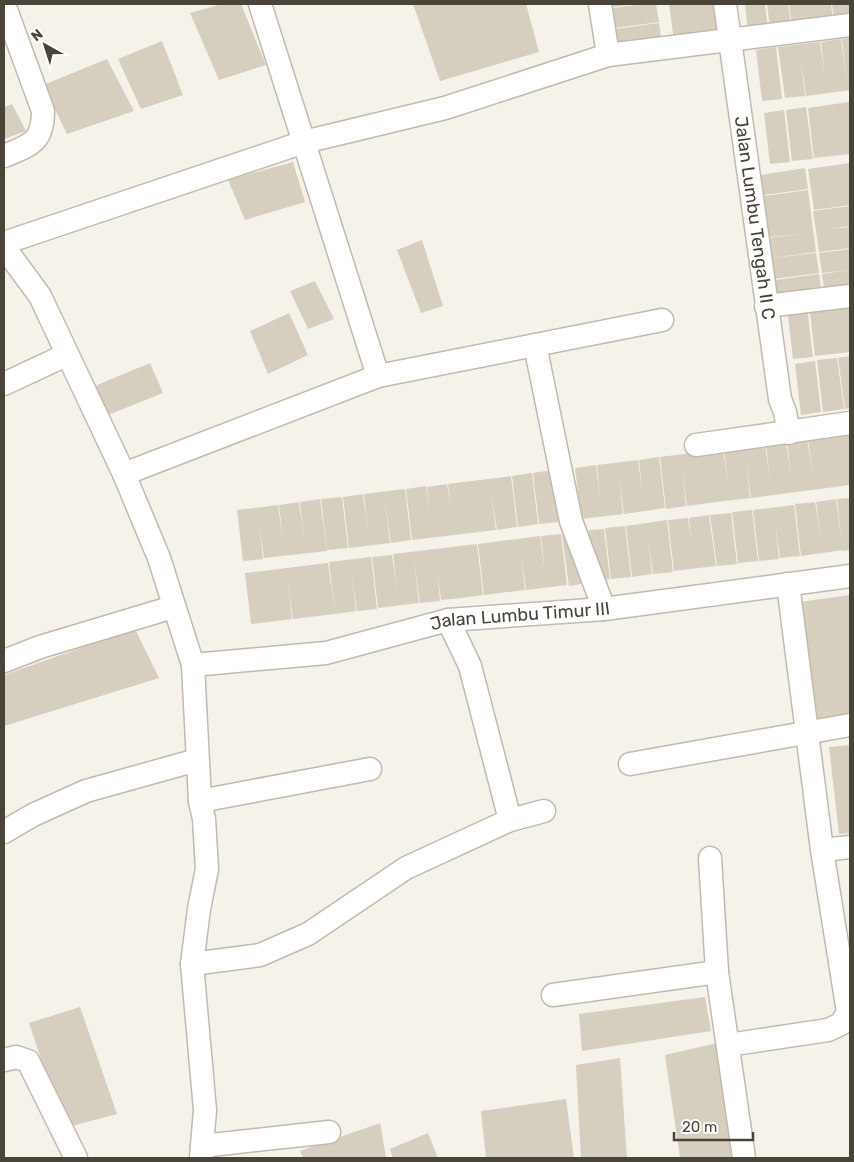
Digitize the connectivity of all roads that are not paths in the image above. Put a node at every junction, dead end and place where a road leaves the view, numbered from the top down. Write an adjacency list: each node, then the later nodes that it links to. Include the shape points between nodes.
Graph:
1 (4, 4): 9 (street, via 43,111 43,128 34,143)
2 (260, 4): 8 (street)
3 (600, 4): 7 (street)
4 (725, 4): 6 (street, Jalan Lumbu Tengah II C)
5 (850, 25): 6 (street)
6 (730, 39): 7 (street); 12 (street, Jalan Lumbu Tengah II C)
7 (608, 55): 8 (street, via 445,108)
8 (304, 142): 10 (street); 16 (street)
9 (4, 156)
10 (4, 245): 15 (street, via 40,296)
11 (850, 296): 12 (street)
12 (766, 306): 19 (street, Jalan Lumbu Tengah II C)
13 (662, 320): 14 (street)
14 (535, 346): 16 (street, via 500,350); 25 (street, via 571,521)
15 (66, 355): 17 (street); 21 (street)
16 (378, 376): 21 (street)
17 (4, 384)
18 (850, 423): 19 (street)
19 (788, 433): 20 (street)
20 (696, 445)
21 (124, 474): 24 (street, via 159,558)
22 (850, 576): 23 (street, Jalan Lumbu Timur III)
23 (788, 584): 25 (street, Jalan Lumbu Timur III); 30 (street)
24 (173, 607): 27 (street); 28 (street)
25 (604, 609): 26 (street, Jalan Lumbu Timur III)
26 (448, 620): 28 (street, Jalan Lumbu Timur III, via 326,653); 36 (street, via 470,666)
27 (4, 661)
28 (192, 665): 31 (street)
29 (850, 725): 30 (street)
30 (807, 731): 32 (street); 39 (street)
31 (197, 760): 34 (street); 37 (street, via 86,791)
32 (630, 764)
33 (370, 769): 34 (street)
34 (200, 802): 41 (street, via 207,869)
35 (544, 811): 36 (street)
36 (510, 820): 41 (street, via 406,868 308,934 260,954)
37 (4, 832)
38 (850, 847): 39 (street)
39 (822, 850): 44 (street, via 848,1012 841,1024 828,1030)
40 (710, 858): 42 (street)
41 (192, 964): 47 (street, via 205,1110)
42 (717, 972): 43 (street); 44 (street)
43 (553, 995)
44 (728, 1045): 49 (street)
45 (4, 1060): 48 (street, via 16,1057 28,1061)
46 (329, 1132): 47 (street)
47 (201, 1152)
48 (76, 1158)
49 (744, 1158)

